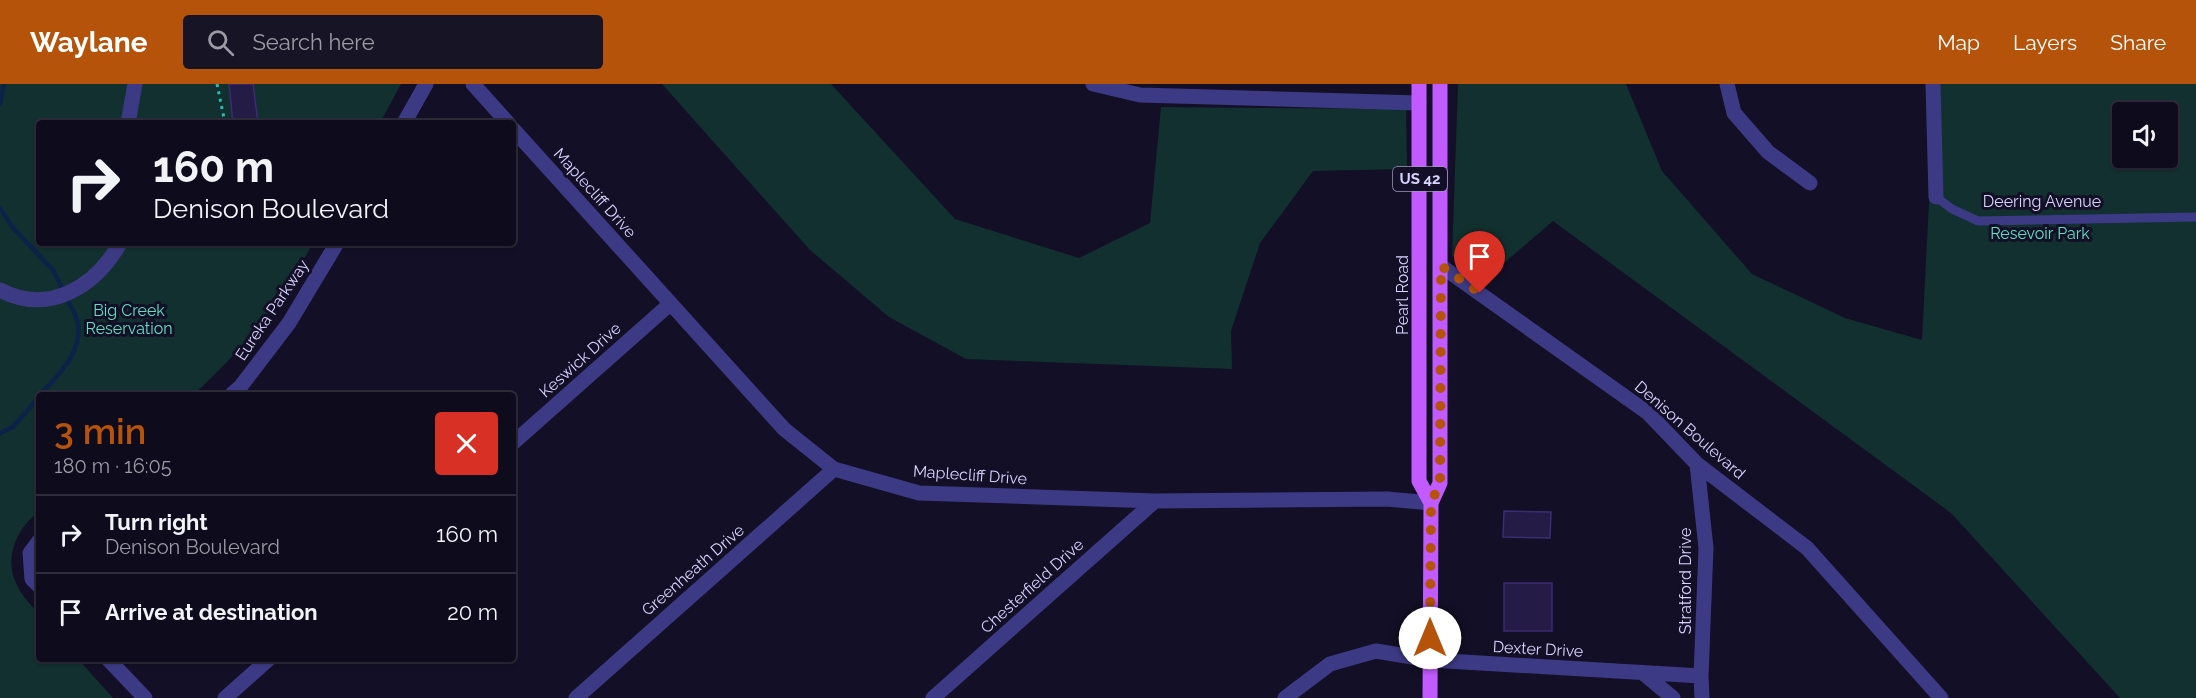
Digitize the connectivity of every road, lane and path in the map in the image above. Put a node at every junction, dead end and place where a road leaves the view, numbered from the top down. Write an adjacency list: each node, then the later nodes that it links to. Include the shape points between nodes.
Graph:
1 (135, 84): 11 (street)
2 (217, 84): 12 (path)
3 (426, 84): 13 (street)
4 (473, 84): 14 (street)
5 (1093, 84): 10 (street, via 1140,95)
6 (1419, 84): 10 (main road, Pearl Road / US 42)
7 (1440, 84): 21 (main road, Pearl Road / US 42)
8 (1728, 84): 16 (street, via 1734,113 1768,152)
9 (1933, 84): 17 (street, Deering Avenue)
10 (1419, 103): 29 (main road, Pearl Road / US 42, via 1419,481)
11 (129, 120)
12 (224, 120)
13 (406, 120)
14 (505, 120)
15 (516, 132): 23 (street, Maplecliff Drive)
16 (1810, 183)
17 (1936, 197): 18 (lane, Deering Avenue, via 1978,221)
18 (2196, 218)
19 (118, 246): 22 (street, via 100,273 73,291 48,299 31,299)
20 (335, 246): 24 (street, Eureka Parkway, via 289,323)
21 (1441, 266): 26 (street, Denison Boulevard, via 1648,413); 29 (main road, Pearl Road / US 42, via 1440,483)
22 (0, 290)
23 (670, 304): 25 (street, Keswick Drive); 27 (street, Maplecliff Drive, via 784,429)
24 (234, 392)
25 (516, 440)
26 (1697, 464): 36 (street, Stratford Drive, via 1706,548); 45 (street, Denison Boulevard, via 1807,548)
27 (834, 470): 28 (street, Maplecliff Drive, via 919,493); 39 (street, Greenheath Drive)
28 (1155, 501): 29 (street, Maplecliff Drive, via 1387,499); 40 (street, Chesterfield Drive)
29 (1431, 503): 32 (main road, Pearl Road / US 42)
30 (34, 547): 31 (street, via 32,579)
31 (36, 583)
32 (1430, 660): 35 (street, Dexter Drive); 41 (street, Dexter Drive, via 1376,651 1330,664); 42 (main road, Pearl Road / US 42)
33 (111, 662): 37 (street)
34 (266, 662): 38 (street)
35 (1644, 673): 36 (street, Dexter Drive); 43 (street)
36 (1701, 676): 44 (street, Stratford Drive)
37 (145, 698)
38 (225, 698)
39 (576, 698)
40 (933, 698)
41 (1285, 698)
42 (1430, 698)
43 (1673, 698)
44 (1702, 698)
45 (1941, 698)

